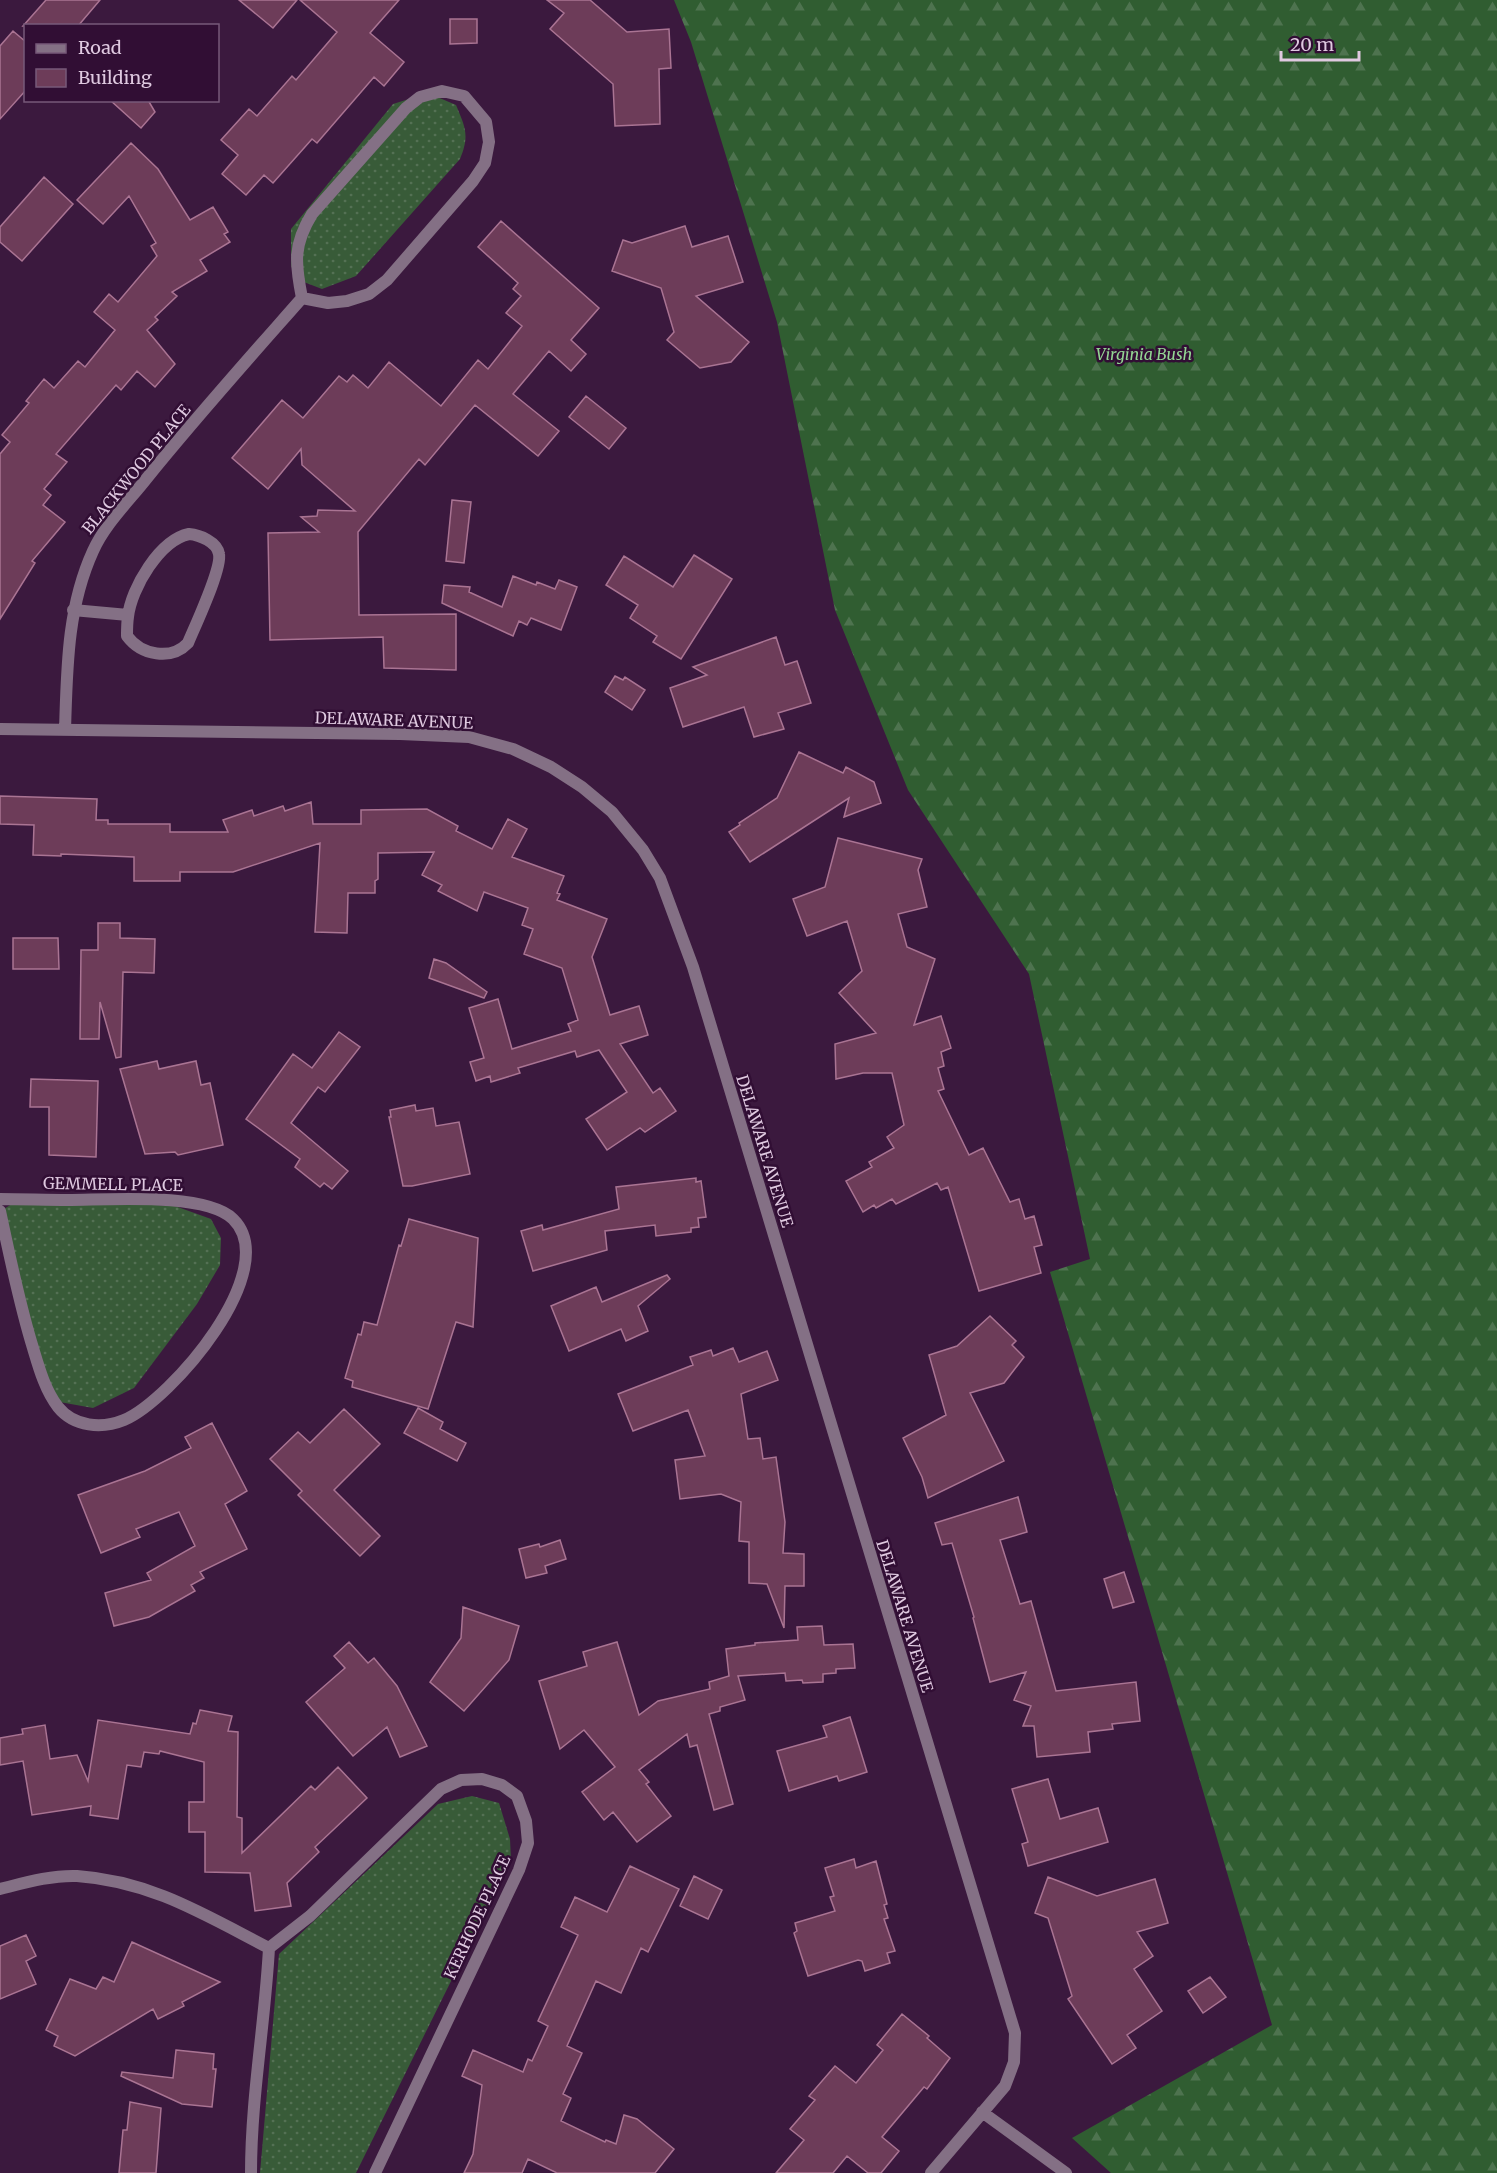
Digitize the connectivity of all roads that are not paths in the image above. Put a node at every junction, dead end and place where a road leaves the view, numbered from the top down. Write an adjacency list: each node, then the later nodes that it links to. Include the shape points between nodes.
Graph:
1 (302, 298): 1 (street, via 297,250 302,230 312,214 420,96 442,91 464,96 486,122 489,142 485,163 473,182 387,280 369,294 328,303); 2 (street, BLACKWOOD PLACE, via 113,520 93,550)
2 (73, 610): 3 (street); 5 (street, BLACKWOOD PLACE)
3 (128, 615): 3 (street, via 140,581 173,541 197,534 216,546 220,556 212,584 188,643 181,650 159,654 140,649 127,636)
4 (0, 729): 5 (street, DELAWARE AVENUE)
5 (65, 730): 10 (street, DELAWARE AVENUE, via 469,737 513,749 582,787 612,813 643,850 660,878 693,967 1015,2033 1014,2061 1005,2086)
6 (0, 1199): 7 (street, GEMMELL PLACE, via 128,1199 190,1202 214,1209 233,1219 246,1247 238,1291 218,1330 183,1372 145,1408 103,1426 85,1424 58,1407 41,1376)
7 (0, 1211)
8 (0, 1889): 9 (street, via 75,1876 130,1884 172,1898)
9 (269, 1948): 11 (street); 12 (street, KERHODE PLACE, via 310,1916 441,1789 462,1780 482,1779 502,1785 518,1796 528,1843 519,1870)
10 (982, 2112): 13 (street, DELAWARE AVENUE); 14 (street)
11 (251, 2173)
12 (375, 2173)
13 (931, 2173)
14 (1066, 2173)

